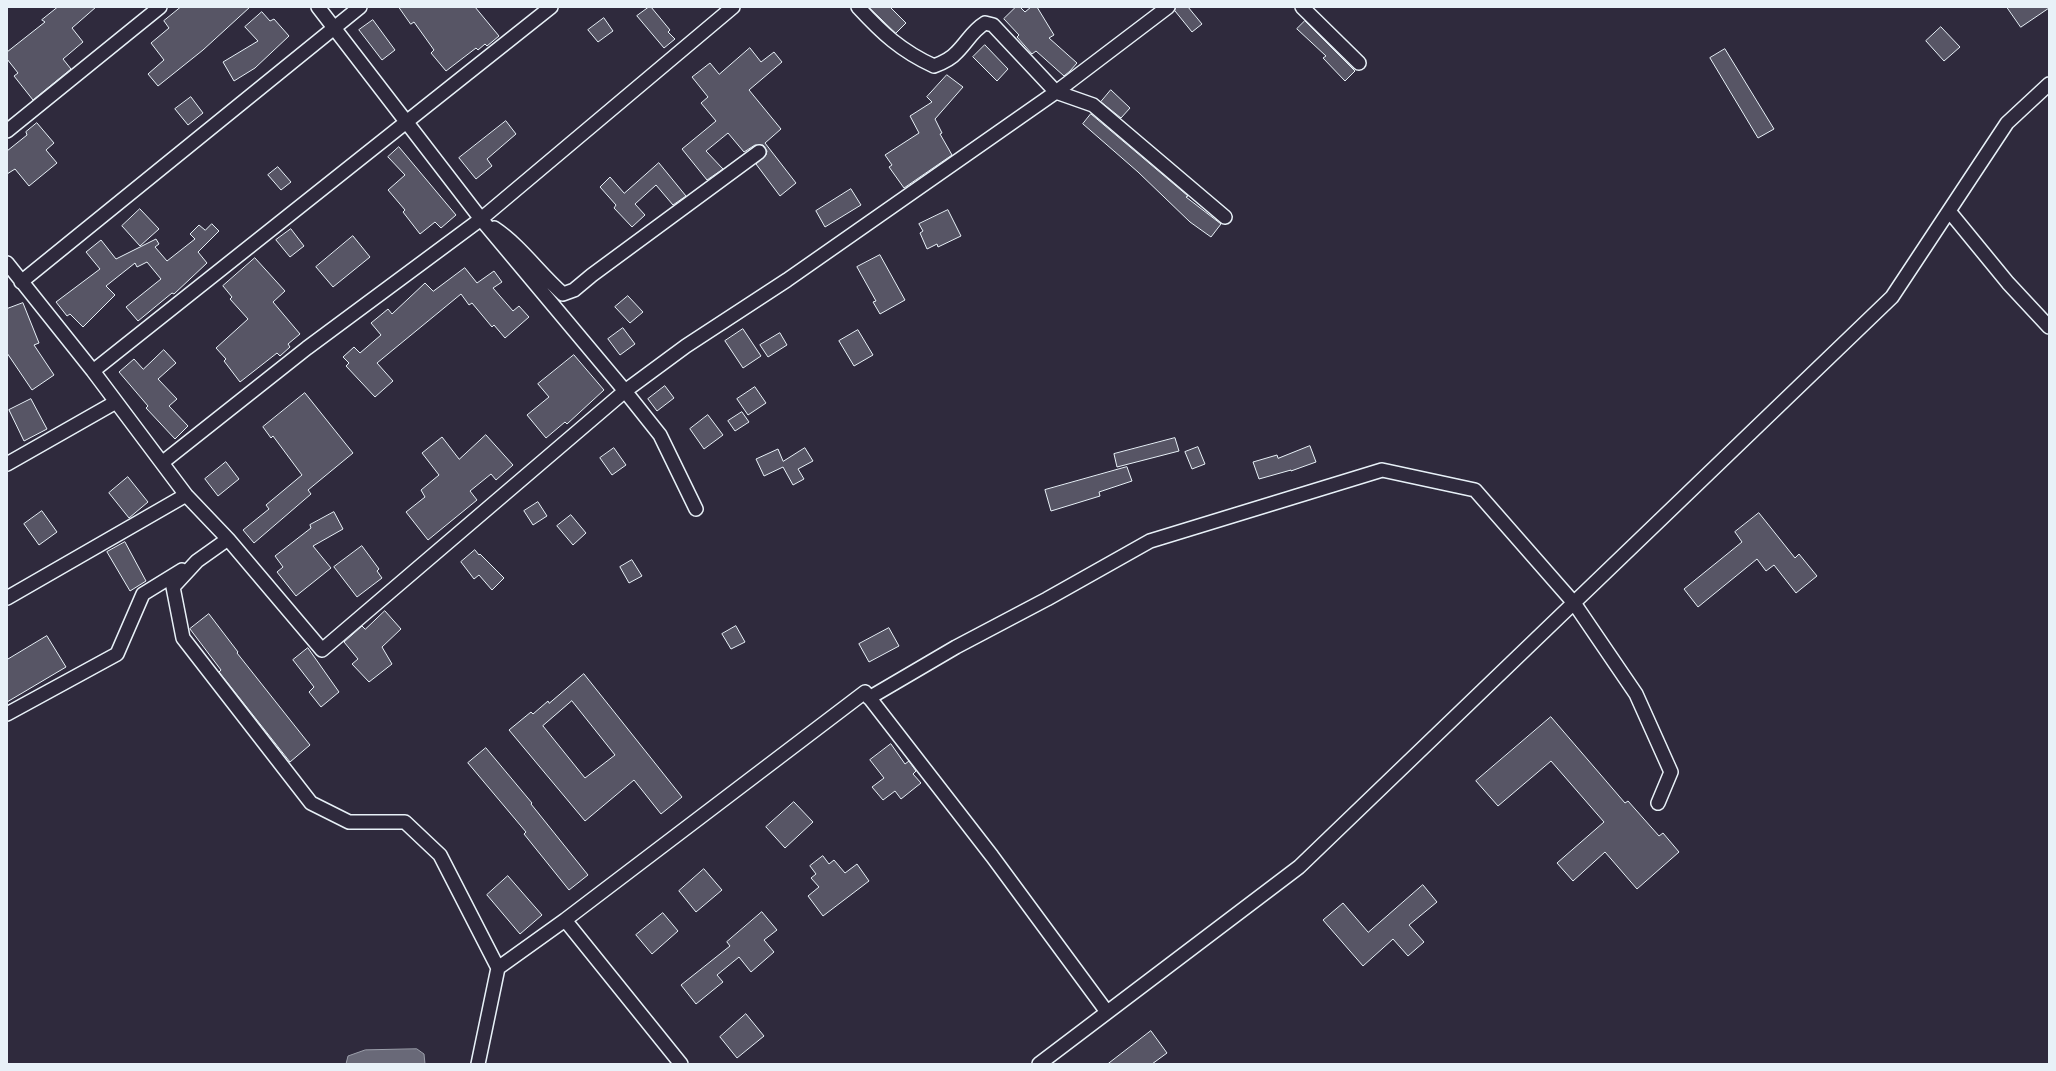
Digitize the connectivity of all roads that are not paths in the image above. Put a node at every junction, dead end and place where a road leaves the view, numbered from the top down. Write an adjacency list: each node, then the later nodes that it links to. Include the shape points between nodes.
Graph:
1 (160, 7): 14 (street)
2 (318, 7): 9 (street)
3 (360, 7): 9 (street)
4 (551, 7): 13 (street)
5 (733, 7): 18 (street)
6 (858, 7): 12 (street, via 884,35 915,58 934,66 958,52 975,29 985,22 993,25)
7 (1168, 7): 12 (street)
8 (1302, 7): 10 (street)
9 (335, 27): 13 (street); 20 (street)
10 (1359, 62)
11 (2049, 84): 16 (street, via 2007,124)
12 (1056, 92): 17 (street, via 1093,105); 23 (street, via 787,280 686,346)
13 (407, 121): 18 (street); 22 (street)
14 (7, 131)
15 (759, 152): 18 (street, via 574,290 564,294 550,283 510,238)
16 (1949, 211): 21 (street, via 2008,283); 32 (street, via 1892,297)
17 (1225, 217)
18 (481, 219): 23 (street); 25 (street, via 307,348)
19 (7, 263): 20 (street)
20 (21, 282): 22 (street)
21 (2049, 326)
22 (93, 371): 24 (street)
23 (625, 391): 28 (street, via 660,436); 29 (street, via 322,650)
24 (116, 402): 25 (street); 26 (street)
25 (163, 462): 27 (street)
26 (7, 464)
27 (186, 495): 29 (street); 31 (street)
28 (696, 509)
29 (228, 539): 30 (street)
30 (197, 561): 34 (street, via 143,594 117,654); 37 (street, via 173,587 183,638 311,803 349,822 405,822 440,855)
31 (7, 598)
32 (1574, 603): 33 (street, via 1475,490 1382,470 1150,541 956,647); 35 (street, via 1636,694 1671,772); 38 (street, via 1299,867)
33 (869, 698): 36 (street, via 865,692); 38 (street, via 992,856)
34 (7, 714)
35 (1658, 803)
36 (565, 920): 37 (street); 40 (street)
37 (498, 968): 39 (street)
38 (1107, 1012): 41 (street)
39 (478, 1064)
40 (681, 1064)
41 (1038, 1064)

